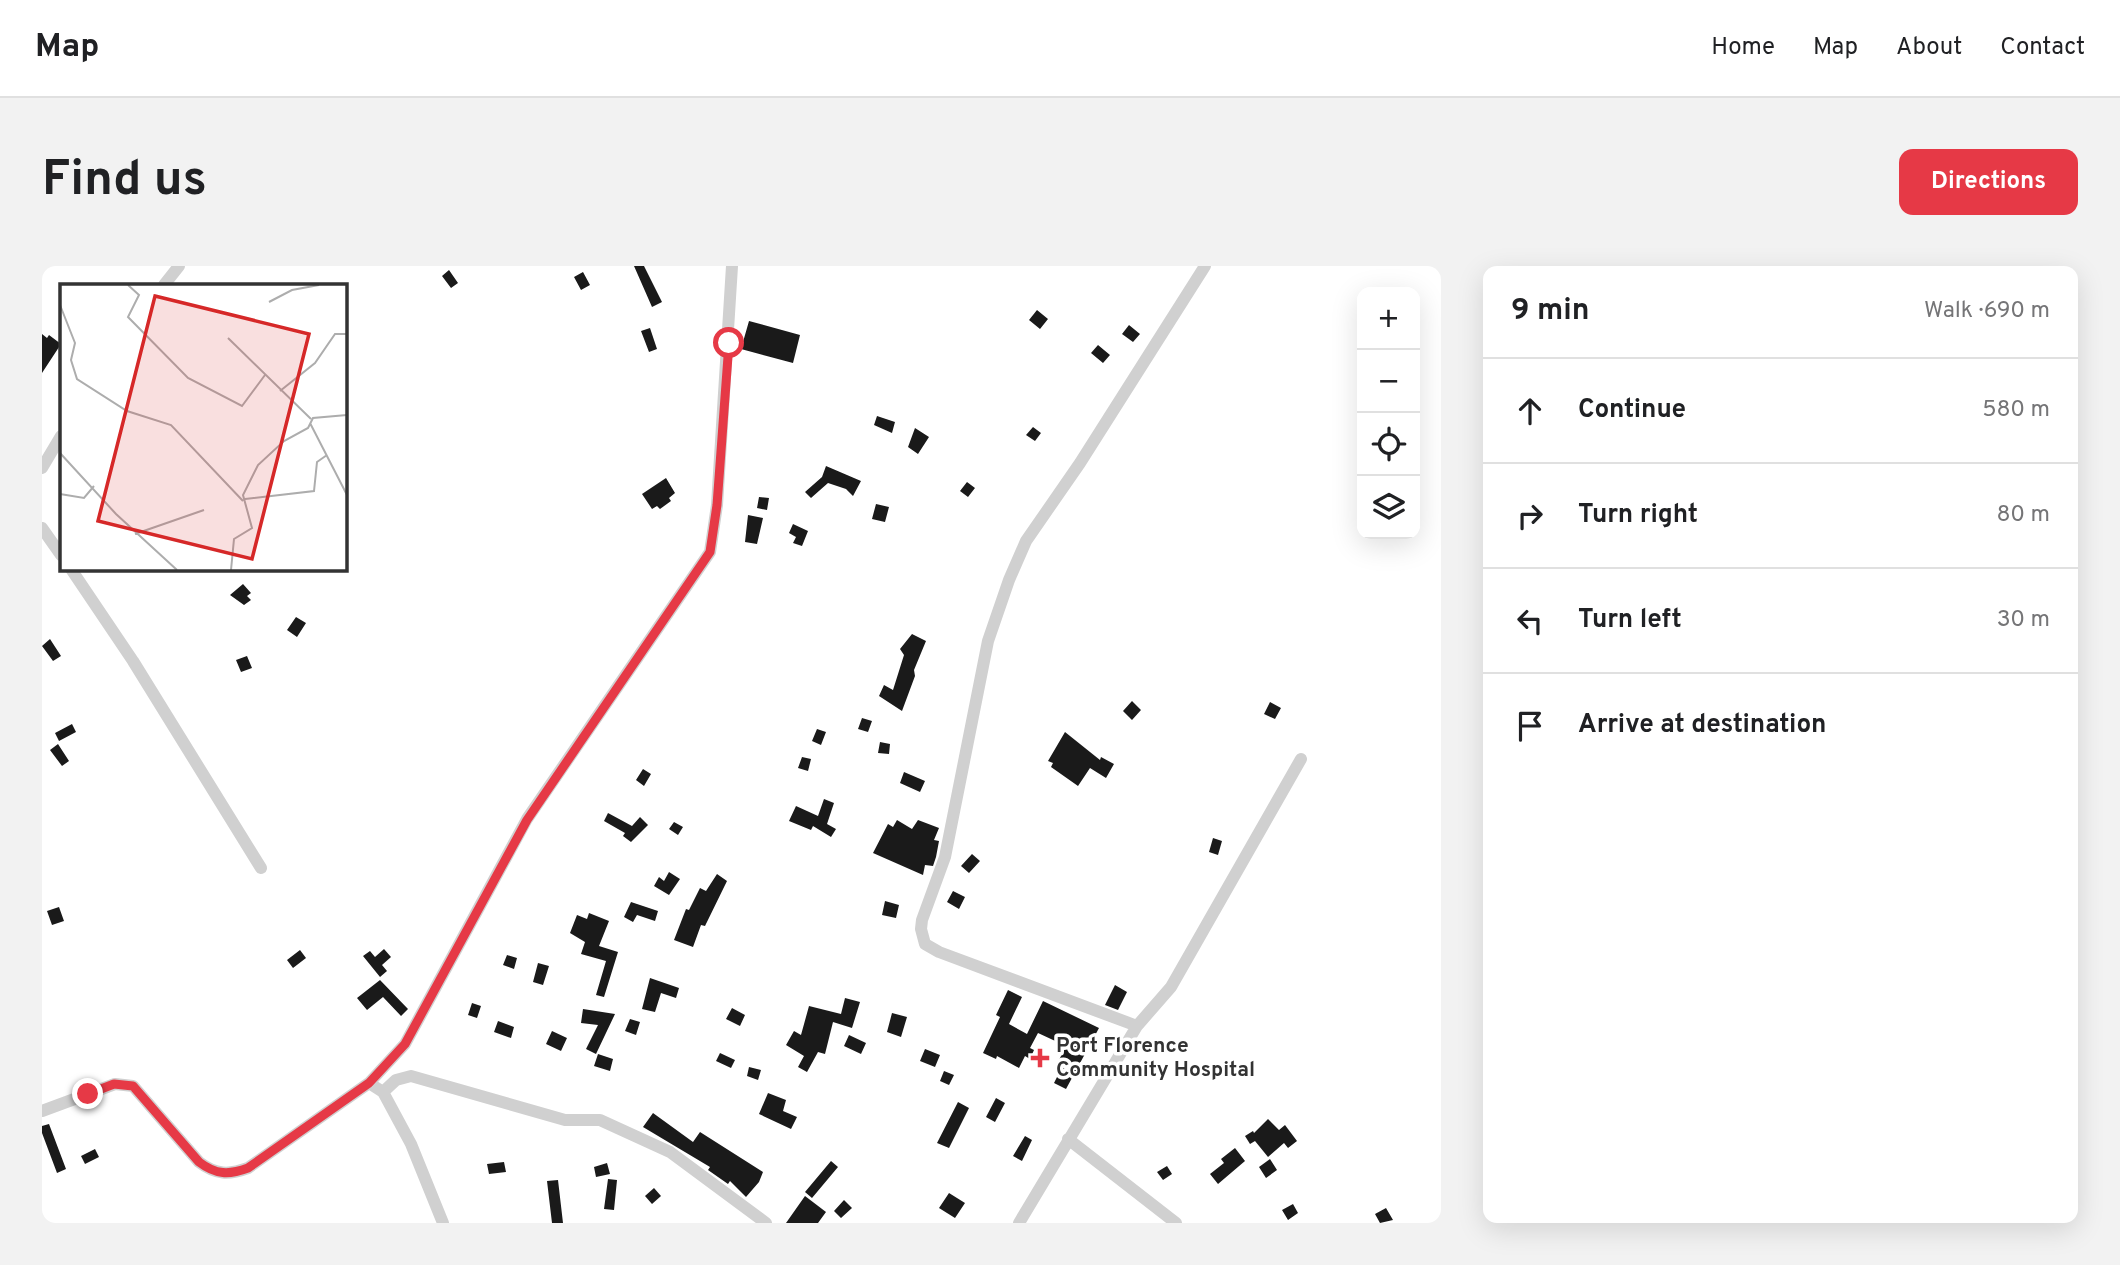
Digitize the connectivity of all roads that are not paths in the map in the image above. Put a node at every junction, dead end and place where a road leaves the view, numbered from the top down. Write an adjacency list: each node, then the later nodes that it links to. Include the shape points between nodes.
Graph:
1 (179, 266): 4 (street)
2 (732, 266): 13 (street, via 710,552 527,820 405,1044)
3 (1205, 266): 12 (street, via 1027,541 1009,580 988,641 945,857 921,929 925,944 939,952)
4 (165, 284)
5 (60, 438): 6 (street)
6 (42, 468)
7 (42, 528): 8 (street)
8 (60, 554)
9 (72, 570): 11 (street)
10 (1301, 759): 12 (street, via 1171,987)
11 (261, 868)
12 (1137, 1026): 16 (street)
13 (369, 1083): 14 (street); 15 (street, via 235,1173 210,1171 199,1162 133,1086 114,1084)
14 (383, 1092): 17 (street, via 411,1144); 18 (street, via 396,1080 411,1076 565,1120 600,1120 670,1152)
15 (42, 1111)
16 (1068, 1139): 19 (street); 20 (street)
17 (443, 1223)
18 (766, 1223)
19 (1019, 1223)
20 (1176, 1223)

